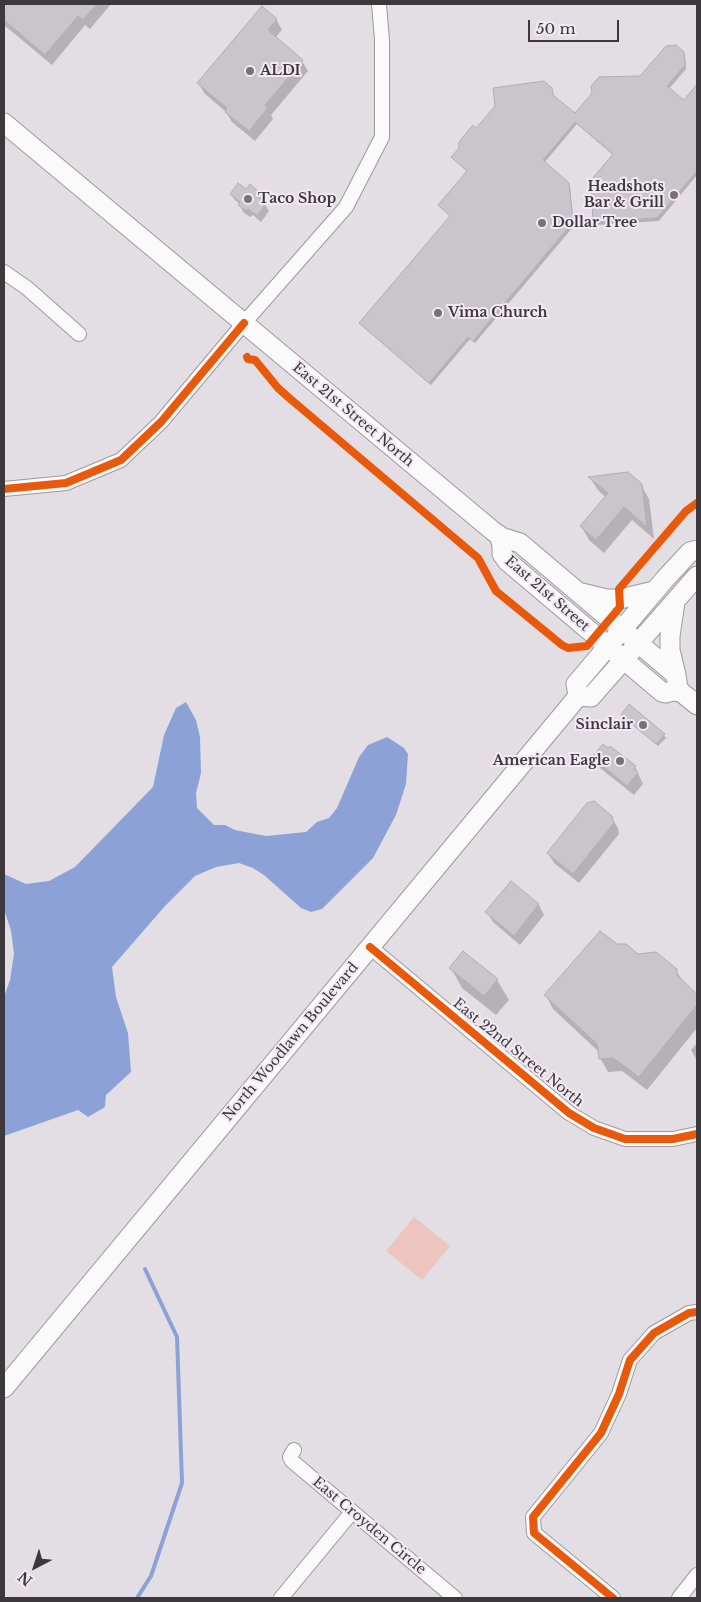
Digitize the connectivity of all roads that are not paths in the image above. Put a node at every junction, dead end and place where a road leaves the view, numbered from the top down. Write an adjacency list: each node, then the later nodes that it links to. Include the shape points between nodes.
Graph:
1 (379, 4): 4 (street, via 382,137 346,207)
2 (4, 123): 4 (main road, East 21st Street North)
3 (4, 272): 5 (street)
4 (244, 323): 6 (street, via 161,422 121,460 66,483); 7 (main road, East 21st Street North)
5 (79, 334)
6 (4, 489)
7 (499, 536): 11 (main road, East 21st Street North, via 520,543); 15 (main road, East 21st Street, via 506,561)
8 (697, 550): 10 (main road, North Woodlawn Boulevard, via 690,552)
9 (697, 576): 12 (main road, North Woodlawn Boulevard)
10 (654, 591): 11 (main road, via 620,599); 13 (main road, North Woodlawn Boulevard)
11 (579, 593): 13 (main road, East 21st Street North)
12 (675, 602): 14 (main road, North Woodlawn Boulevard); 17 (main road, via 670,650)
13 (622, 630): 14 (main road, East 21st Street North); 15 (main road, North Woodlawn Boulevard)
14 (638, 643): 16 (main road, North Woodlawn Boulevard); 17 (main road, East 21st Street North)
15 (608, 646): 16 (main road, East 21st Street); 18 (main road, North Woodlawn Boulevard, via 576,684)
16 (624, 660): 17 (main road, East 21st Street, via 662,692 672,691); 18 (main road, North Woodlawn Boulevard, via 591,696)
17 (679, 683): 19 (main road, East 21st Street North)
18 (578, 696): 20 (main road, North Woodlawn Boulevard)
19 (697, 705)
20 (370, 947): 21 (street, East 22nd Street North, via 569,1113 594,1128 625,1139 673,1139); 23 (main road, North Woodlawn Boulevard)
21 (697, 1134)
22 (697, 1312): 29 (street, via 689,1313 654,1333 630,1360 601,1433 533,1517 534,1533)
23 (4, 1388)
24 (294, 1450): 25 (street, East Croyden Circle, via 290,1457 292,1460)
25 (352, 1512): 27 (street); 28 (street, East Croyden Circle)
26 (697, 1575): 30 (street)
27 (281, 1598)
28 (455, 1598)
29 (613, 1598)
30 (679, 1598)

